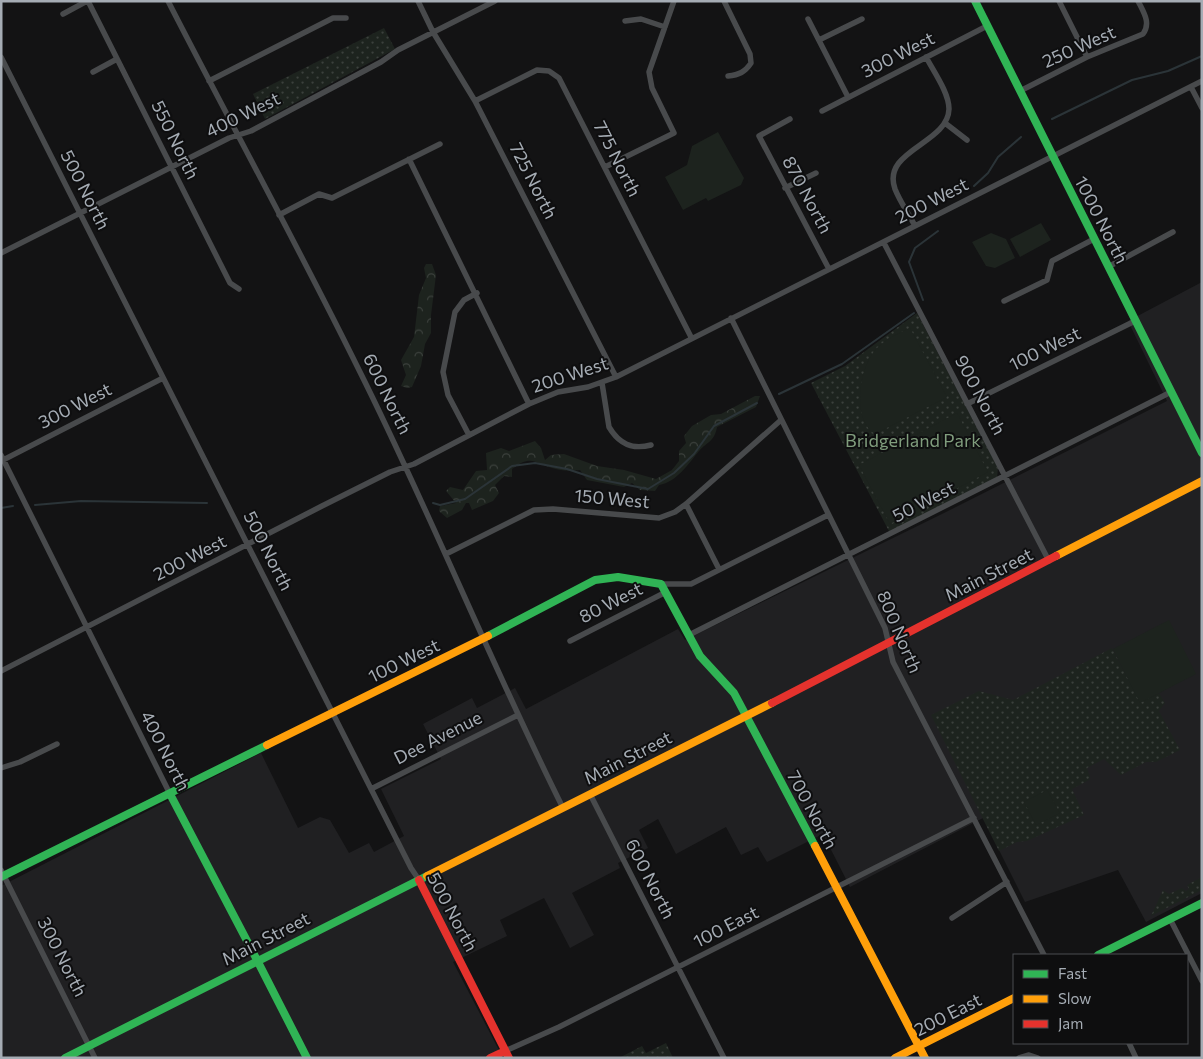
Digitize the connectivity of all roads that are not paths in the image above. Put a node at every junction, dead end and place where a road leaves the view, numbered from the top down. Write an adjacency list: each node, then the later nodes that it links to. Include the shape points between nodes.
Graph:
1 (88, 1): 10 (street); 22 (street, 550 North)
2 (168, 1): 25 (street, 600 North)
3 (418, 1): 17 (street, 725 North)
4 (495, 1): 17 (street, 400 West)
5 (674, 1): 16 (street)
6 (724, 1): 24 (street, via 750,54 751,63 746,71)
7 (975, 1): 15 (street, 1000 North)
8 (1059, 1): 21 (street)
9 (1138, 1): 21 (street, 250 West, via 1147,19 1148,28 1143,34)
10 (62, 14)
11 (346, 18): 25 (street, via 333,18)
12 (862, 18): 18 (street)
13 (808, 19): 18 (street)
14 (625, 21): 16 (street, via 641,19)
15 (988, 26): 20 (street, 300 West); 28 (street, 1000 North)
16 (665, 27): 41 (street, via 650,80 674,133)
17 (433, 32): 30 (street, 725 North); 35 (street, 400 West, via 251,131)
18 (819, 40): 29 (street)
19 (1, 57): 44 (street, 500 North)
20 (926, 57): 29 (street, 300 West); 34 (street, via 947,99 949,109)
21 (1087, 57): 28 (street, 250 West)
22 (117, 59): 23 (street); 40 (street, 550 North)
23 (92, 72)
24 (728, 76)
25 (209, 81): 35 (street, 600 North)
26 (1202, 81): 27 (street, 200 West)
27 (1191, 87): 31 (street); 38 (street, 200 West)
28 (1020, 91): 38 (street, 1000 North)
29 (848, 97): 32 (street, 300 West)
30 (475, 101): 41 (street, 775 North, via 537,70 549,71 559,78); 59 (street, 725 North)
31 (1202, 108)
32 (822, 111)
33 (790, 119): 43 (street, 870 North, via 758,136)
34 (945, 123): 36 (street); 46 (street, via 900,161 893,175 895,188)
35 (237, 135): 40 (street, 400 West); 45 (street, 600 North)
36 (967, 140)
37 (440, 144): 39 (street)
38 (1053, 157): 46 (street, 200 West); 48 (street, 1000 North)
39 (409, 159): 45 (street, via 332,198 319,194); 54 (street)
40 (171, 166): 44 (street, 400 West); 53 (street, 550 North, via 230,282)
41 (605, 167): 58 (street, 775 North)
42 (816, 173): 43 (street)
43 (786, 188): 52 (street, 870 North)
44 (80, 212): 50 (street, 400 West); 60 (street, 500 North)
45 (279, 215): 70 (street, 600 North)
46 (915, 226): 49 (street, 200 West)
47 (1173, 232): 51 (street)
48 (1094, 239): 51 (street, 1000 North); 55 (street, via 1052,261 1047,280)
49 (884, 243): 52 (street, 200 West); 64 (street, 900 North)
50 (1, 253)
51 (1108, 267): 57 (street, 1000 North)
52 (830, 269): 56 (street, 200 West)
53 (238, 289)
54 (476, 293): 63 (street); 66 (street, via 464,300 455,312 443,372 448,394)
55 (1004, 301)
56 (731, 318): 58 (street, 200 West); 65 (street, 800 North)
57 (1136, 321): 62 (street, 1000 North); 64 (street, 100 West)
58 (690, 337): 59 (street, 200 West)
59 (616, 377): 61 (street, 200 West)
60 (163, 378): 69 (street, 300 West); 75 (street, 500 North)
61 (602, 383): 63 (street, 200 West, via 558,392); 67 (street, via 609,427 613,433 633,448)
62 (1172, 392): 68 (street, 1000 North); 71 (street, 50 West)
63 (530, 404): 66 (street, 200 West)
64 (967, 404): 71 (street, 900 North)
65 (781, 420): 73 (street, 150 West); 74 (street, 800 North)
66 (469, 435): 70 (street, 200 West)
67 (651, 445)
68 (1202, 453)
69 (2, 458): 82 (street, 400 North)
70 (406, 467): 75 (street, 200 West); 76 (street, 600 North)
71 (1007, 477): 77 (street, 50 West); 78 (street, 900 North)
72 (1202, 481): 78 (street, Main Street)
73 (686, 504): 76 (street, 150 West, via 659,518 542,508); 79 (street)
74 (828, 515): 77 (street, 800 North); 79 (street, 100 West)
75 (248, 545): 82 (street, 200 West); 88 (street, 500 North)
76 (446, 554): 84 (street, 600 North)
77 (848, 555): 83 (street, 50 West); 86 (street, 800 North, via 884,628)
78 (1049, 561): 86 (street, Main Street)
79 (719, 569): 80 (street, 100 West, via 691,584)
80 (661, 584): 81 (street, 700 North); 84 (street, 100 West, via 618,577 595,580)
81 (666, 592): 83 (street, 700 North); 85 (street, 80 West)
82 (87, 627): 87 (street, 200 West); 94 (street, 400 North)
83 (689, 635): 90 (street, 700 North, via 700,656 734,693)
84 (483, 639): 88 (street, 100 West); 89 (street, 600 North)
85 (570, 641)
86 (887, 644): 90 (street, Main Street); 97 (street, 800 North, via 893,662)
87 (1, 670)
88 (332, 712): 93 (street, 500 North); 94 (street, 100 West)
89 (518, 715): 93 (street, Dee Avenue); 96 (street, 600 North)
90 (746, 716): 95 (street, Main Street); 101 (street, 700 North)
91 (56, 744): 92 (street)
92 (1, 768)
93 (371, 789): 99 (street, 500 North)
94 (170, 794): 98 (street, 100 West); 107 (street, 400 North)
95 (590, 794): 96 (street, Main Street); 108 (street, 600 North)
96 (564, 808): 99 (street, Main Street)
97 (974, 818): 100 (street, 800 North); 101 (street, 100 East)
98 (2, 875): 112 (street, 300 North)
99 (419, 880): 107 (street, Main Street); 114 (street, 500 North)
100 (1007, 882): 103 (street); 105 (street, 800 North)
101 (837, 887): 108 (street, 100 East); 113 (street, 700 North)
102 (1202, 903): 104 (street)
103 (952, 918)
104 (1170, 919): 106 (street); 109 (street)
105 (1043, 954)
106 (1100, 954)
107 (257, 960): 112 (street, Main Street); 117 (street, 400 North)
108 (678, 967): 114 (street, 100 East); 119 (street, 600 North)
109 (1202, 981)
110 (1013, 999): 113 (street, 200 East)
111 (1129, 1044): 124 (street)
112 (90, 1046): 115 (street, Main Street); 116 (street, 300 North)
113 (919, 1046): 120 (street, 200 East); 121 (street, 700 North)
114 (507, 1055): 118 (street, 100 East)
115 (65, 1058)
116 (95, 1058)
117 (306, 1058)
118 (490, 1058)
119 (724, 1058)
120 (895, 1058)
121 (925, 1058)
122 (1019, 1058): 123 (street, via 1029,1055)
123 (1038, 1058)
124 (1136, 1058)

